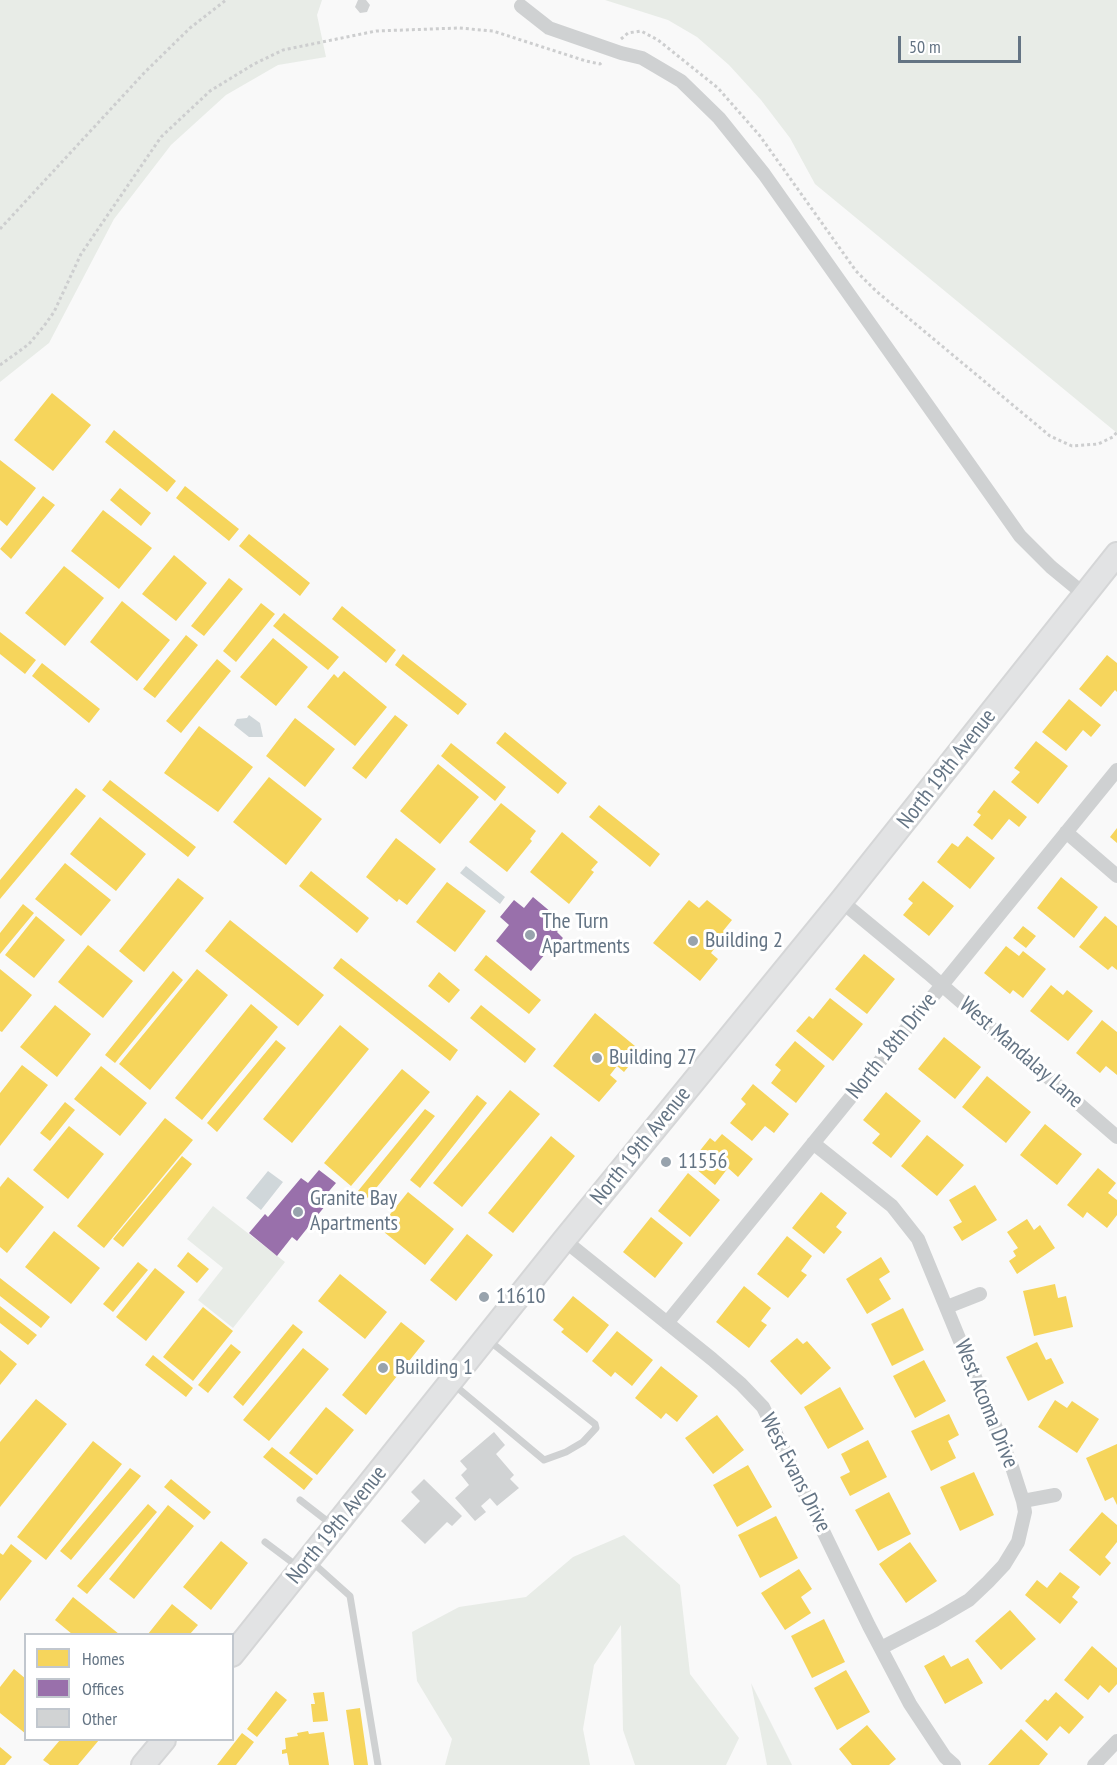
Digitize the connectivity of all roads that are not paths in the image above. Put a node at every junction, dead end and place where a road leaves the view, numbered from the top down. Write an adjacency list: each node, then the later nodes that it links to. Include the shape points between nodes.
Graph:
1 (521, 6): 3 (street, via 549,28 642,58 681,81 731,132 1020,536)
2 (1117, 554): 3 (main road, North 19th Avenue)
3 (1084, 595): 7 (main road, North 19th Avenue)
4 (1117, 770): 5 (street, North 18th Drive)
5 (1066, 832): 6 (street); 8 (street, North 18th Drive)
6 (1117, 876)
7 (841, 901): 8 (street, West Mandalay Lane); 11 (main road, North 19th Avenue)
8 (941, 984): 9 (street, West Mandalay Lane); 10 (street, North 18th Drive)
9 (1117, 1137)
10 (813, 1143): 13 (street, West Acoma Drive, via 892,1206 918,1239); 14 (street, North 18th Drive)
11 (564, 1240): 14 (street, West Evans Drive); 15 (main road, North 19th Avenue)
12 (980, 1294): 13 (street)
13 (947, 1307): 19 (street, West Acoma Drive)
14 (668, 1323): 23 (street, West Evans Drive, via 741,1384 762,1407)
15 (486, 1338): 16 (main road, North 19th Avenue); 16 (lane, via 596,1424 596,1428 583,1442 544,1460)
16 (451, 1382): 20 (main road, North 19th Avenue)
17 (1055, 1495): 19 (street)
18 (300, 1500): 20 (lane)
19 (1023, 1501): 23 (street, West Acoma Drive, via 1025,1512 1018,1542 1004,1566 969,1600)
20 (335, 1528): 22 (main road, North 19th Avenue)
21 (265, 1542): 22 (lane)
22 (305, 1565): 24 (main road, North 19th Avenue); 28 (lane, via 350,1596)
23 (881, 1648): 29 (street, West Evans Drive, via 910,1704)
24 (234, 1653)
25 (163, 1741): 27 (main road)
26 (1117, 1741): 30 (street)
27 (143, 1765)
28 (378, 1765)
29 (954, 1765)
30 (1094, 1765)

